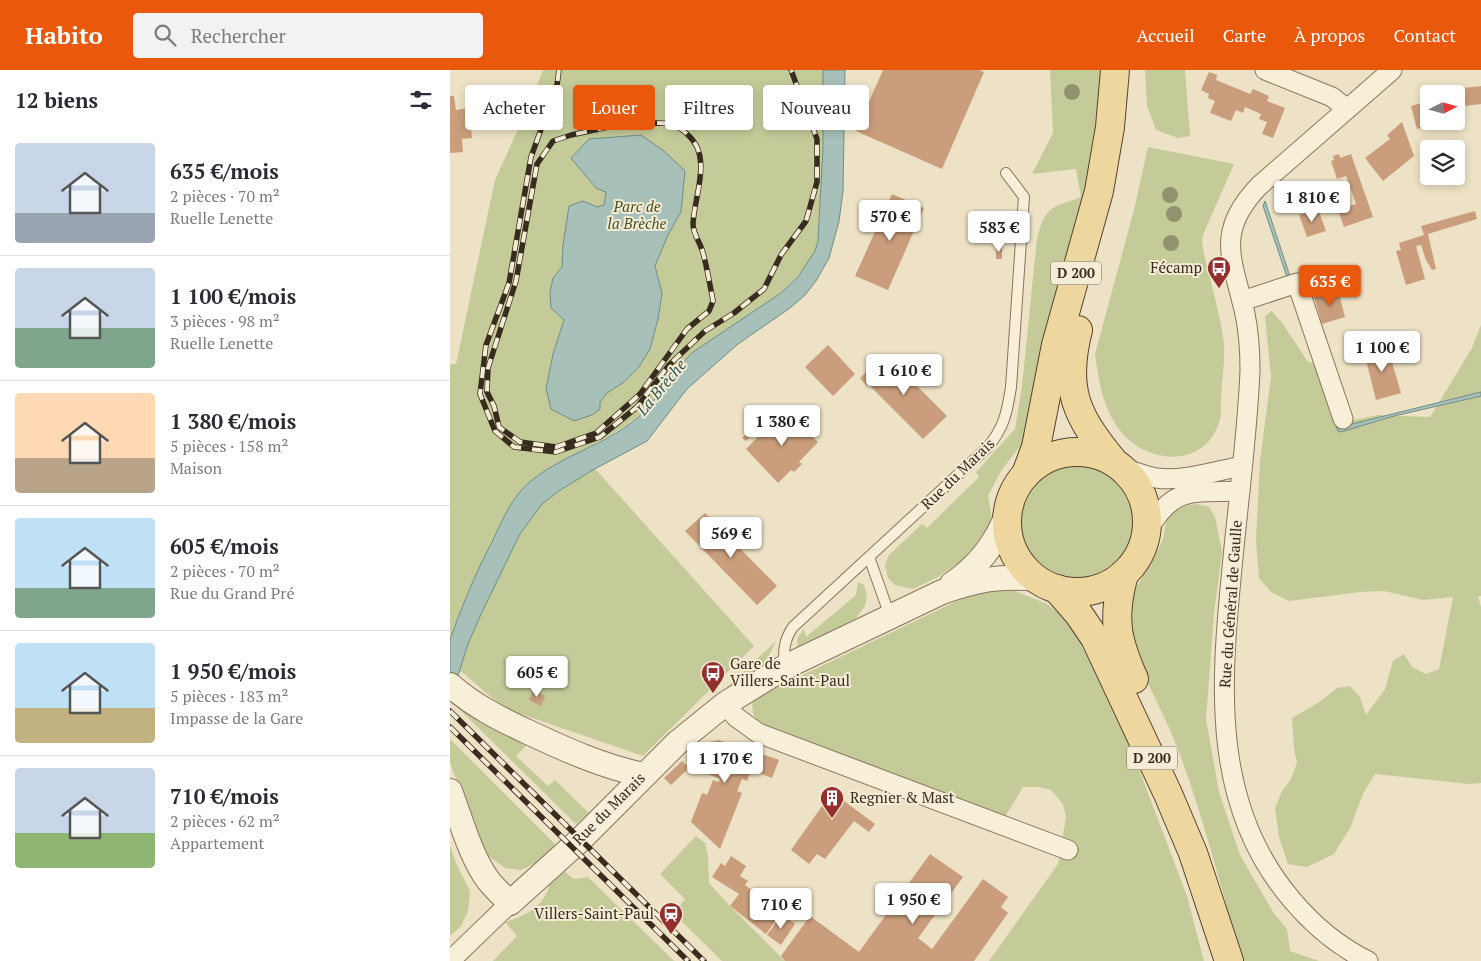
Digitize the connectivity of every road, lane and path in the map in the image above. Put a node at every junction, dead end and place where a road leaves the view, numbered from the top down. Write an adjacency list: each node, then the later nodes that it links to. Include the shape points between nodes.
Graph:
1 (1115, 70): 11 (main road, D 200, via 1110,134 1099,191 1056,345 1036,447)
2 (1130, 70): 9 (main road, D 200, via 1128,116 1118,178 1071,366 1074,395 1082,418)
3 (1265, 70): 5 (street, via 1332,97)
4 (1392, 70): 5 (street, Rue du Général de Gaulle)
5 (1347, 109): 7 (street, Rue du Général de Gaulle, via 1259,186 1235,221 1230,240 1231,258)
6 (1006, 173): 15 (lane, Rue du Marais, via 1024,197 1011,387 1002,429 987,448)
7 (1242, 301): 8 (street, via 1297,283); 10 (street, Rue du Général de Gaulle, via 1250,371)
8 (1343, 419)
9 (1118, 465): 10 (street, via 1148,476 1166,478); 11 (main road, via 1086,452 1067,452 1049,457); 14 (main road, via 1133,479 1141,493 1147,517)
10 (1242, 466): 12 (street, Rue du Général de Gaulle)
11 (1026, 474): 13 (main road, via 1016,488)
12 (1240, 491): 14 (street, via 1192,493 1176,498 1160,511); 29 (street, Rue du Général de Gaulle, via 1224,686 1225,726 1235,790 1248,830 1284,892 1320,929)
13 (1008, 512): 17 (main road, via 1007,527 1013,550 1026,569); 18 (street, Rue du Marais, via 983,558)
14 (1146, 533): 16 (main road, via 1139,555)
15 (869, 557): 19 (lane); 20 (lane, Rue du Marais, via 793,627 784,646)
16 (1124, 574): 17 (main road, via 1089,591 1073,592); 27 (main road, D 200, via 1117,611 1121,648 1199,834)
17 (1047, 584): 18 (street, Rue du Marais, via 1018,577 992,578); 27 (main road, D 200, via 1087,626 1102,650 1186,836)
18 (942, 592): 19 (street, Rue du Marais)
19 (890, 616): 20 (street, Rue du Marais)
20 (785, 667): 22 (street, Rue du Marais)
21 (450, 685): 23 (street, via 490,714 570,752)
22 (725, 704): 23 (street, Rue du Marais); 25 (street, via 740,721 758,733)
23 (643, 775): 26 (street, Rue du Marais, via 586,834)
24 (450, 790): 26 (street, via 482,871)
25 (1068, 850)
26 (510, 903): 28 (street)
27 (1226, 950)
28 (450, 961)
29 (1368, 961)

